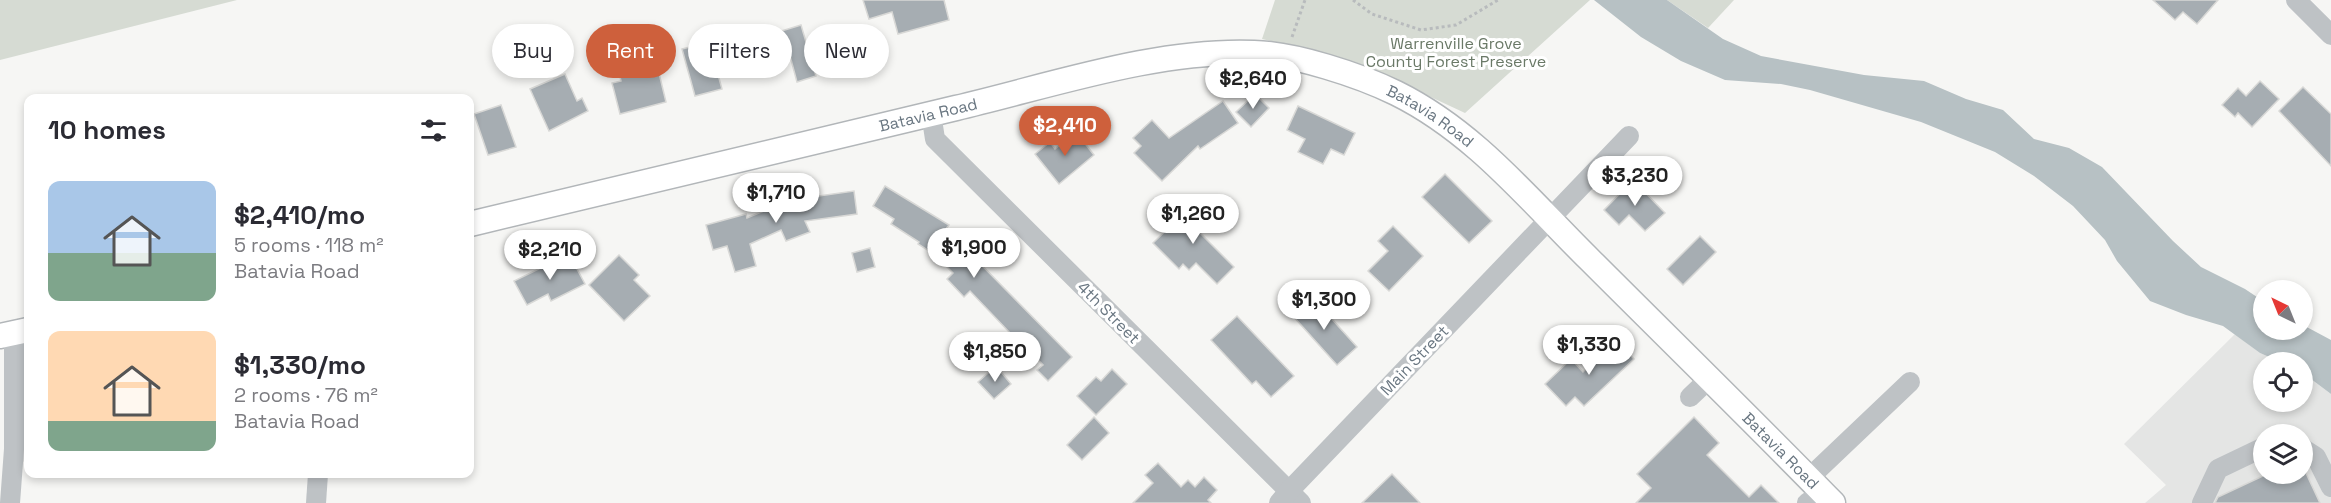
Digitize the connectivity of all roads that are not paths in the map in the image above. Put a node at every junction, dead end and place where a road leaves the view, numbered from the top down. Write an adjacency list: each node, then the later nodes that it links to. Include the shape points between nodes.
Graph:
1 (2296, 0): 2 (street)
2 (2331, 35)
3 (931, 113): 5 (main road, Batavia Road, via 1199,55 1286,56 1395,93 1445,122 1479,148); 6 (main road, Batavia Road); 16 (street, 4th Street, via 935,139)
4 (1629, 136): 5 (street, Main Street)
5 (1550, 218): 8 (main road, Batavia Road); 16 (street, Main Street)
6 (474, 223)
7 (14, 333): 17 (street)
8 (1709, 379): 10 (street); 15 (main road, Batavia Road)
9 (1910, 381): 15 (street)
10 (1690, 397)
11 (2253, 452): 19 (street, via 2218,469)
12 (2313, 455): 14 (street)
13 (318, 478): 18 (street)
14 (2331, 487)
15 (1818, 494)
16 (1290, 499)
17 (10, 503)
18 (316, 503)
19 (2202, 503)

